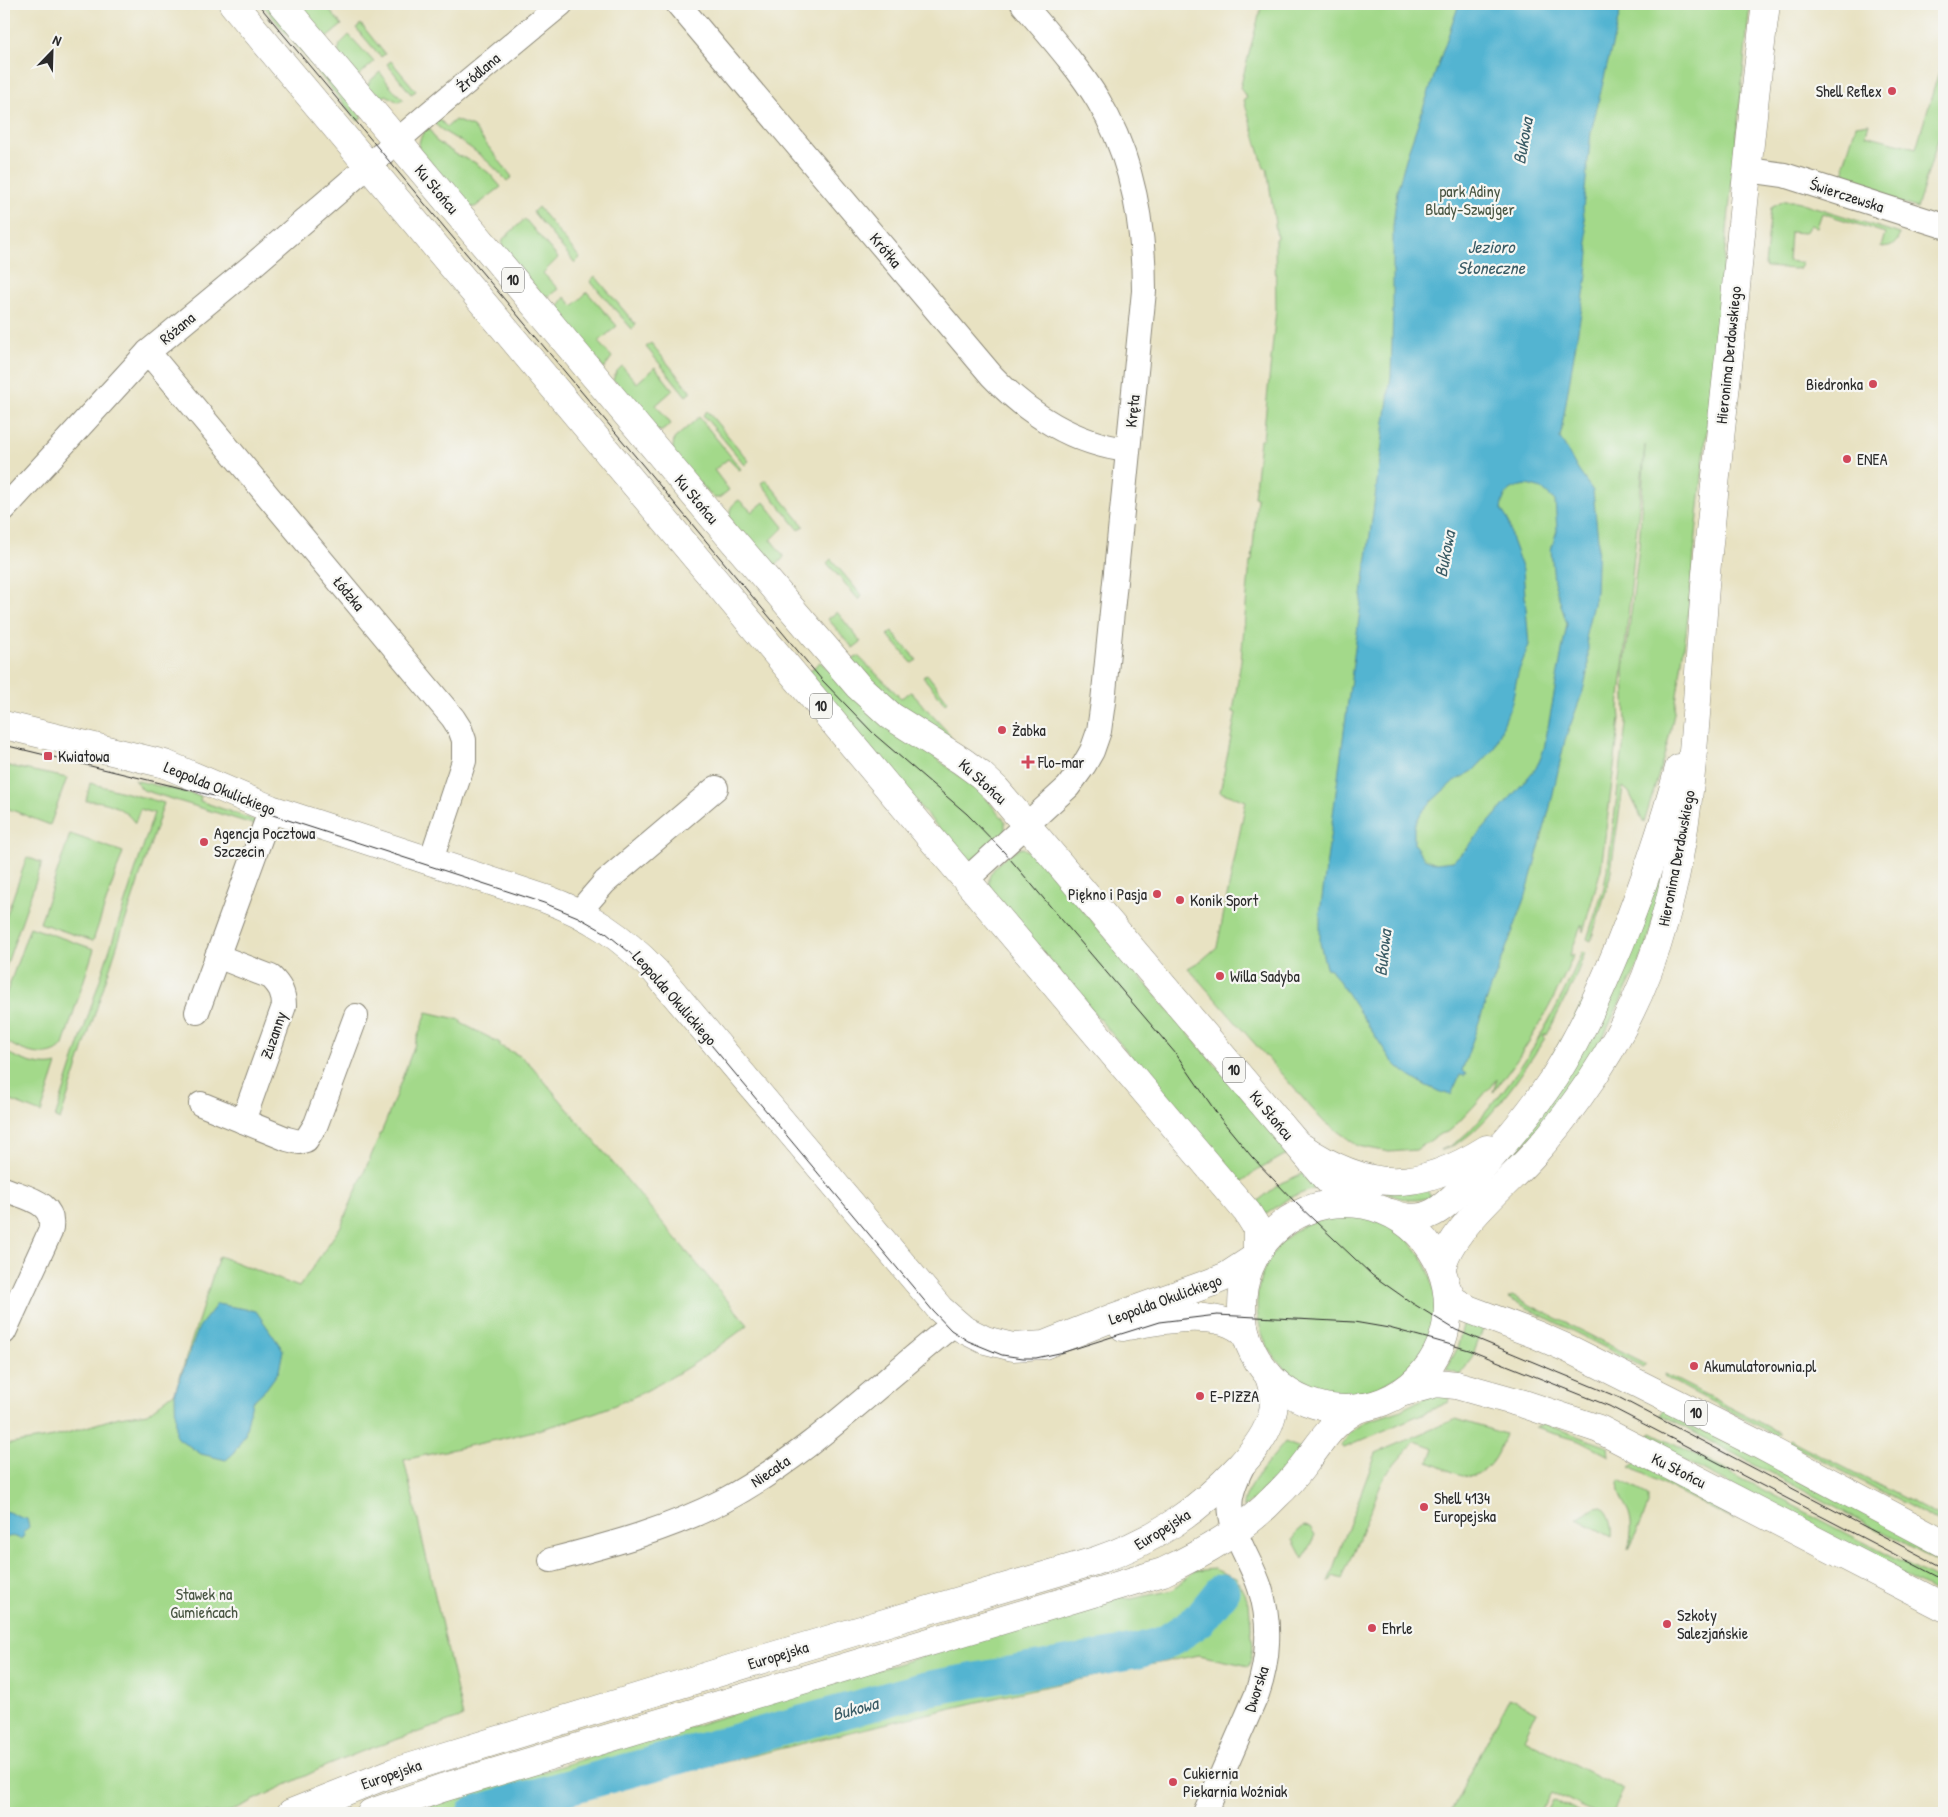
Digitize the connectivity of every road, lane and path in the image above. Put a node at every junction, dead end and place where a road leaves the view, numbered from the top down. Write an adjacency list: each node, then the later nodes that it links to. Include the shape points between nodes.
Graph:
1 (233, 4): 8 (main road, 10)
2 (282, 4): 7 (main road, Ku Słońcu / 10)
3 (560, 4): 7 (street, Źródlana)
4 (678, 4): 12 (street, Krótka, via 1009,393 1038,416 1068,432 1103,446)
5 (1023, 4): 12 (street, Kręta, via 1097,100 1122,148 1134,187 1143,249 1144,291)
6 (1766, 4): 9 (main road, Hieronima Derdowskiego)
7 (396, 141): 8 (street); 18 (main road, Ku Słońcu / 10, via 858,686 891,716 981,775)
8 (368, 166): 11 (street, Różana); 20 (main road, 10)
9 (1748, 170): 10 (street, Świerczewska, via 1784,175); 14 (main road, Hieronima Derdowskiego, via 1713,495)
10 (1944, 226)
11 (148, 352): 13 (street, Różana); 19 (street, Łódzka, via 460,729 464,740 464,761)
12 (1128, 450): 18 (street, Kręta, via 1099,731 1090,755 1076,777)
13 (4, 510)
14 (1696, 707): 27 (main road, Hieronima Derdowskiego, via 1657,844 1606,979 1562,1064); 32 (main road, Hieronima Derdowskiego, via 1689,801 1671,897 1654,954 1625,1023 1594,1076 1563,1118 1451,1244 1444,1257)
15 (4, 725): 17 (main road, Leopolda Okulickiego, via 165,764)
16 (716, 788): 21 (street, via 605,882)
17 (271, 809): 19 (main road, Leopolda Okulickiego); 22 (street)
18 (1028, 825): 20 (street); 28 (main road, Ku Słońcu / 10)
19 (431, 860): 21 (main road, Leopolda Okulickiego)
20 (967, 879): 31 (main road, 10, via 1247,1212 1257,1228)
21 (579, 912): 33 (main road, Leopolda Okulickiego, via 616,936 655,971 926,1293)
22 (218, 956): 23 (street); 26 (street, Zuzanny, via 271,977 284,997 284,1006)
23 (197, 1012)
24 (356, 1016): 26 (street, via 316,1124 306,1140 299,1142)
25 (202, 1104): 26 (street)
26 (243, 1120)
27 (1516, 1127): 28 (main road, via 1490,1148 1456,1167 1434,1176 1398,1182 1374,1180 1343,1170); 30 (main road, Hieronima Derdowskiego, via 1442,1208 1429,1216 1410,1219)
28 (1291, 1138): 30 (main road, Ku Słońcu / 10, via 1333,1186 1349,1197)
29 (4, 1189): 34 (street, via 43,1205 52,1218 50,1232)
30 (1382, 1210): 31 (main road, via 1341,1202 1310,1209 1276,1228); 32 (main road, 10, via 1408,1224 1422,1237 1434,1252)
31 (1255, 1256): 35 (main road, Leopolda Okulickiego, via 1227,1276); 36 (main road, 10, via 1242,1296)
32 (1445, 1279): 38 (main road, via 1447,1321 1440,1346 1423,1373); 42 (main road, 10, via 1453,1300 1468,1309 1571,1350)
33 (955, 1323): 35 (main road, Leopolda Okulickiego, via 985,1340 1013,1347 1044,1345); 43 (street, Niecała, via 792,1456 723,1501 629,1539)
34 (4, 1332)
35 (1074, 1334): 36 (main road, Leopolda Okulickiego, via 1208,1318 1231,1323)
36 (1246, 1335): 37 (main road, 10)
37 (1268, 1374): 39 (main road, 10, via 1288,1391 1311,1403 1336,1408); 40 (main road, Europejska, via 1273,1390 1273,1414 1265,1433)
38 (1398, 1394): 39 (main road, 10); 44 (main road, Ku Słońcu / 10, via 1437,1383 1456,1385 1599,1429)
39 (1362, 1407): 41 (main road, Europejska, via 1333,1426 1285,1487)
40 (1244, 1461): 41 (street, Europejska, via 1231,1496); 45 (main road, Europejska, via 1211,1495 1176,1523 1120,1553 394,1772)
41 (1236, 1532): 46 (main road, Europejska, via 1203,1553 1163,1572 442,1788); 47 (street, Dworska, via 1261,1589 1267,1628 1266,1654 1257,1694)
42 (1944, 1543)
43 (551, 1560)
44 (1944, 1607)
45 (291, 1813)
46 (371, 1813)
47 (1206, 1813)

